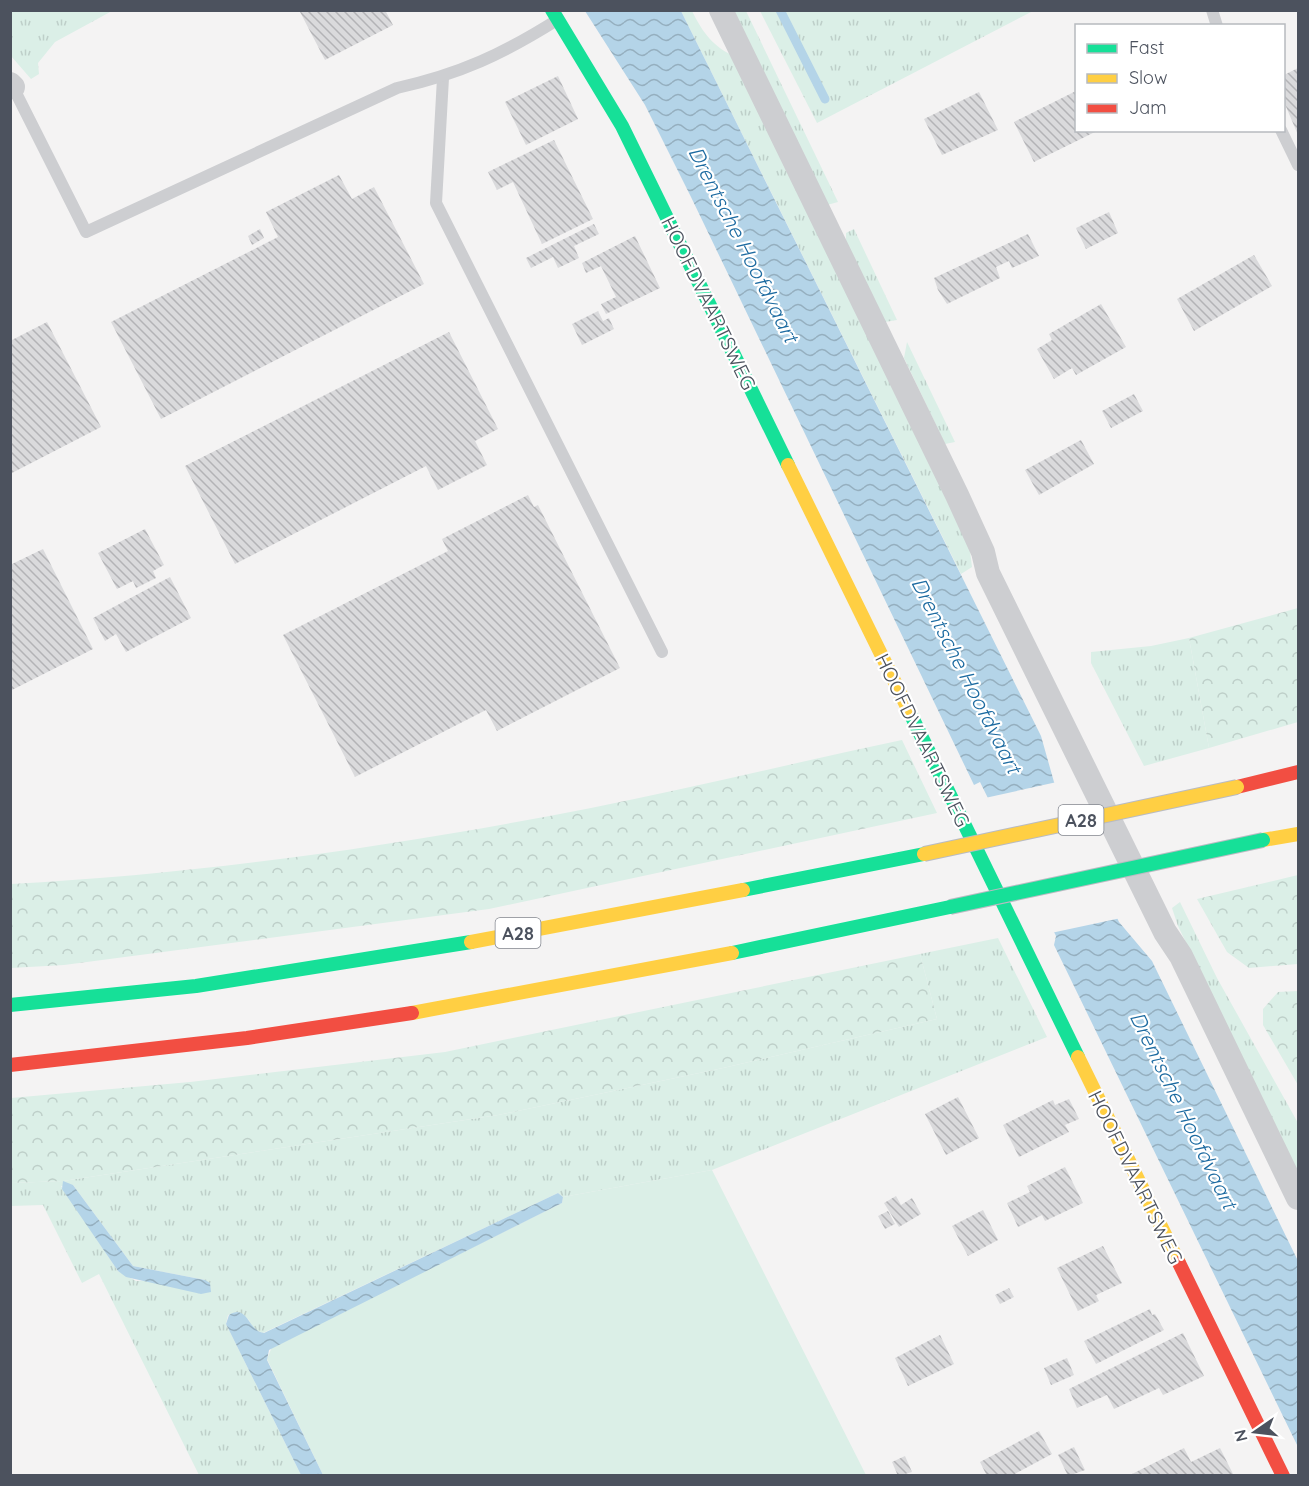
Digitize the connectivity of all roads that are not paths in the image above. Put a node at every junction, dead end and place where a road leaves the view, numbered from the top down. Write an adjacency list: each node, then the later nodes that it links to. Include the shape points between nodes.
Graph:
1 (721, 10): 12 (street, via 957,495 983,552 988,573)
2 (555, 15): 3 (lane, via 481,63); 13 (main road, HOOFDVAARTSWEG, via 622,126)
3 (443, 78): 4 (lane, via 397,88 86,232); 7 (lane, via 436,203)
4 (12, 86)
5 (1282, 132): 6 (lane)
6 (1299, 165)
7 (662, 652)
8 (1299, 772): 10 (main road, A28, bridge, via 713,897 326,969 111,998)
9 (1299, 834): 11 (main road, bridge, via 806,938 378,1020 118,1055)
10 (10, 1005)
11 (10, 1065)
12 (1299, 1198)
13 (1283, 1476)

